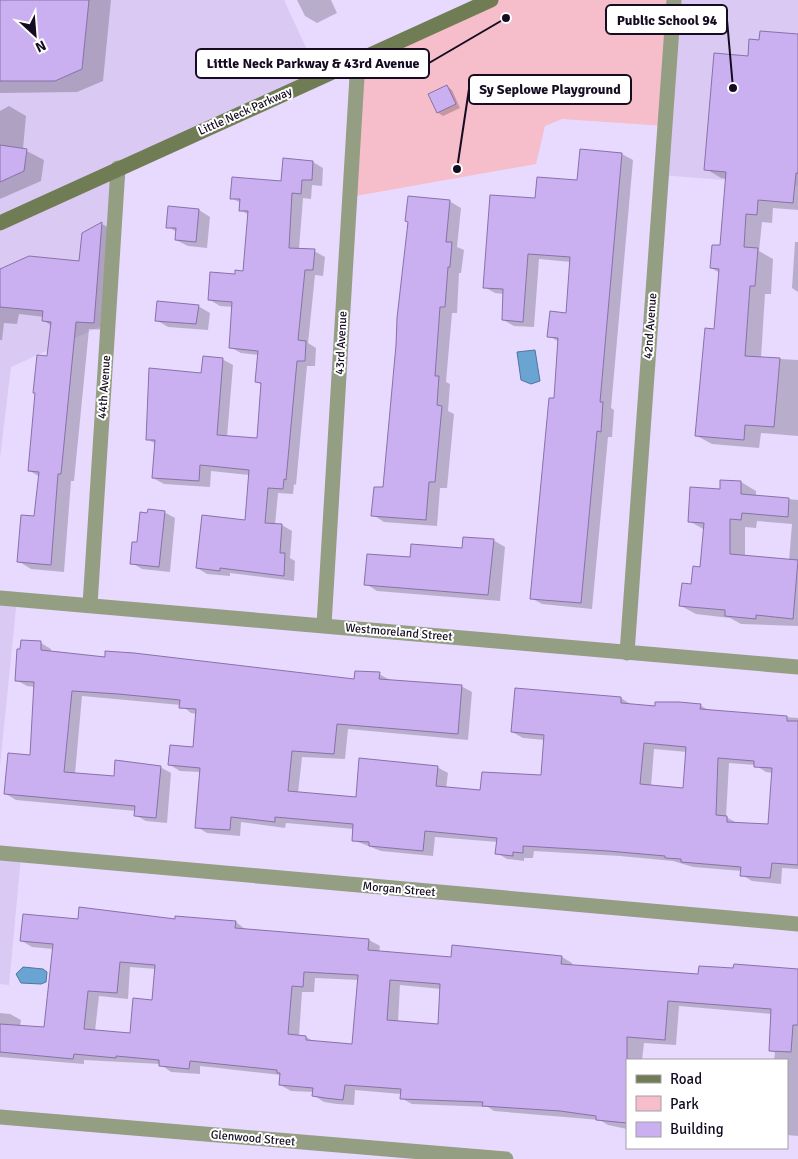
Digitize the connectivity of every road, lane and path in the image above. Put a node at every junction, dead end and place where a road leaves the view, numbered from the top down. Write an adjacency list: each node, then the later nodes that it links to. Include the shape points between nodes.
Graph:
1 (491, 0): 3 (street, Little Neck Parkway)
2 (674, 0): 9 (street, 42nd Avenue)
3 (358, 60): 4 (street, Little Neck Parkway); 8 (street, 43rd Avenue)
4 (118, 168): 5 (street, Little Neck Parkway); 7 (street, 44th Avenue)
5 (0, 223)
6 (0, 598): 7 (street, Westmoreland Street)
7 (90, 605): 8 (street, Westmoreland Street)
8 (324, 625): 9 (street, Westmoreland Street)
9 (628, 653): 10 (street, Westmoreland Street)
10 (798, 668)
11 (0, 853): 12 (street, Morgan Street)
12 (798, 924)
13 (0, 1117): 14 (street, Glenwood Street)
14 (506, 1159)

